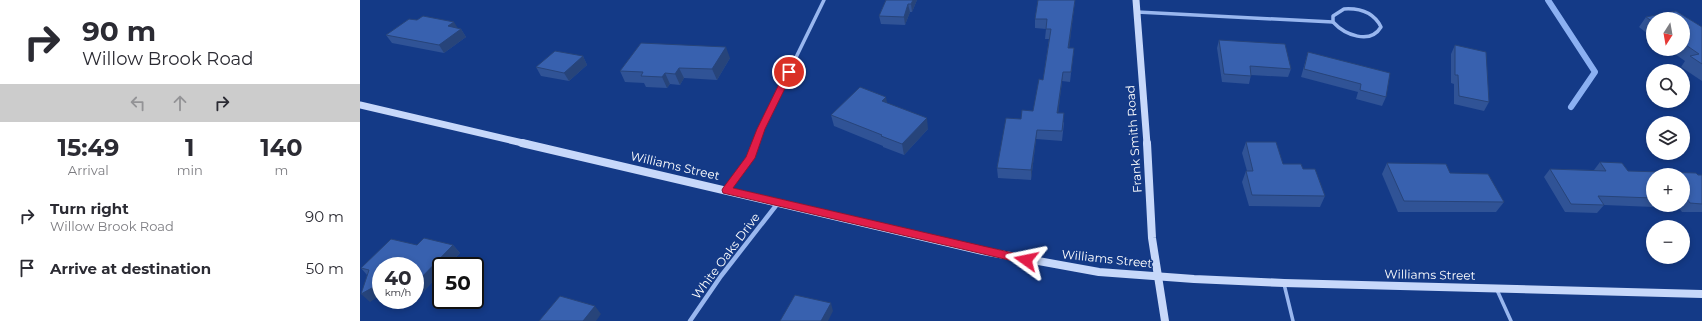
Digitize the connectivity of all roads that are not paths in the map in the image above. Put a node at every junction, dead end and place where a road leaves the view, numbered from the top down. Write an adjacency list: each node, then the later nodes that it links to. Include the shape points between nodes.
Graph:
1 (824, 0): 6 (street, via 761,129 750,158)
2 (1136, 0): 3 (main road, Frank Smith Road)
3 (1136, 12): 4 (street); 8 (main road, Frank Smith Road, via 1152,238)
4 (1333, 22): 4 (street, via 1339,29 1356,36 1374,35 1381,27 1378,20 1370,14 1353,9 1338,11 1333,16)
5 (360, 105): 6 (main road, Williams Street)
6 (727, 190): 7 (main road, Williams Street)
7 (778, 203): 8 (main road, Williams Street, via 1026,260 1099,272); 12 (street, White Oaks Drive, via 721,276)
8 (1158, 277): 9 (main road, Williams Street); 13 (main road, Frank Smith Road)
9 (1284, 284): 10 (main road, Williams Street); 14 (lane)
10 (1496, 289): 11 (main road, Williams Street); 15 (lane)
11 (1702, 294)
12 (690, 321)
13 (1165, 321)
14 (1293, 321)
15 (1510, 321)

